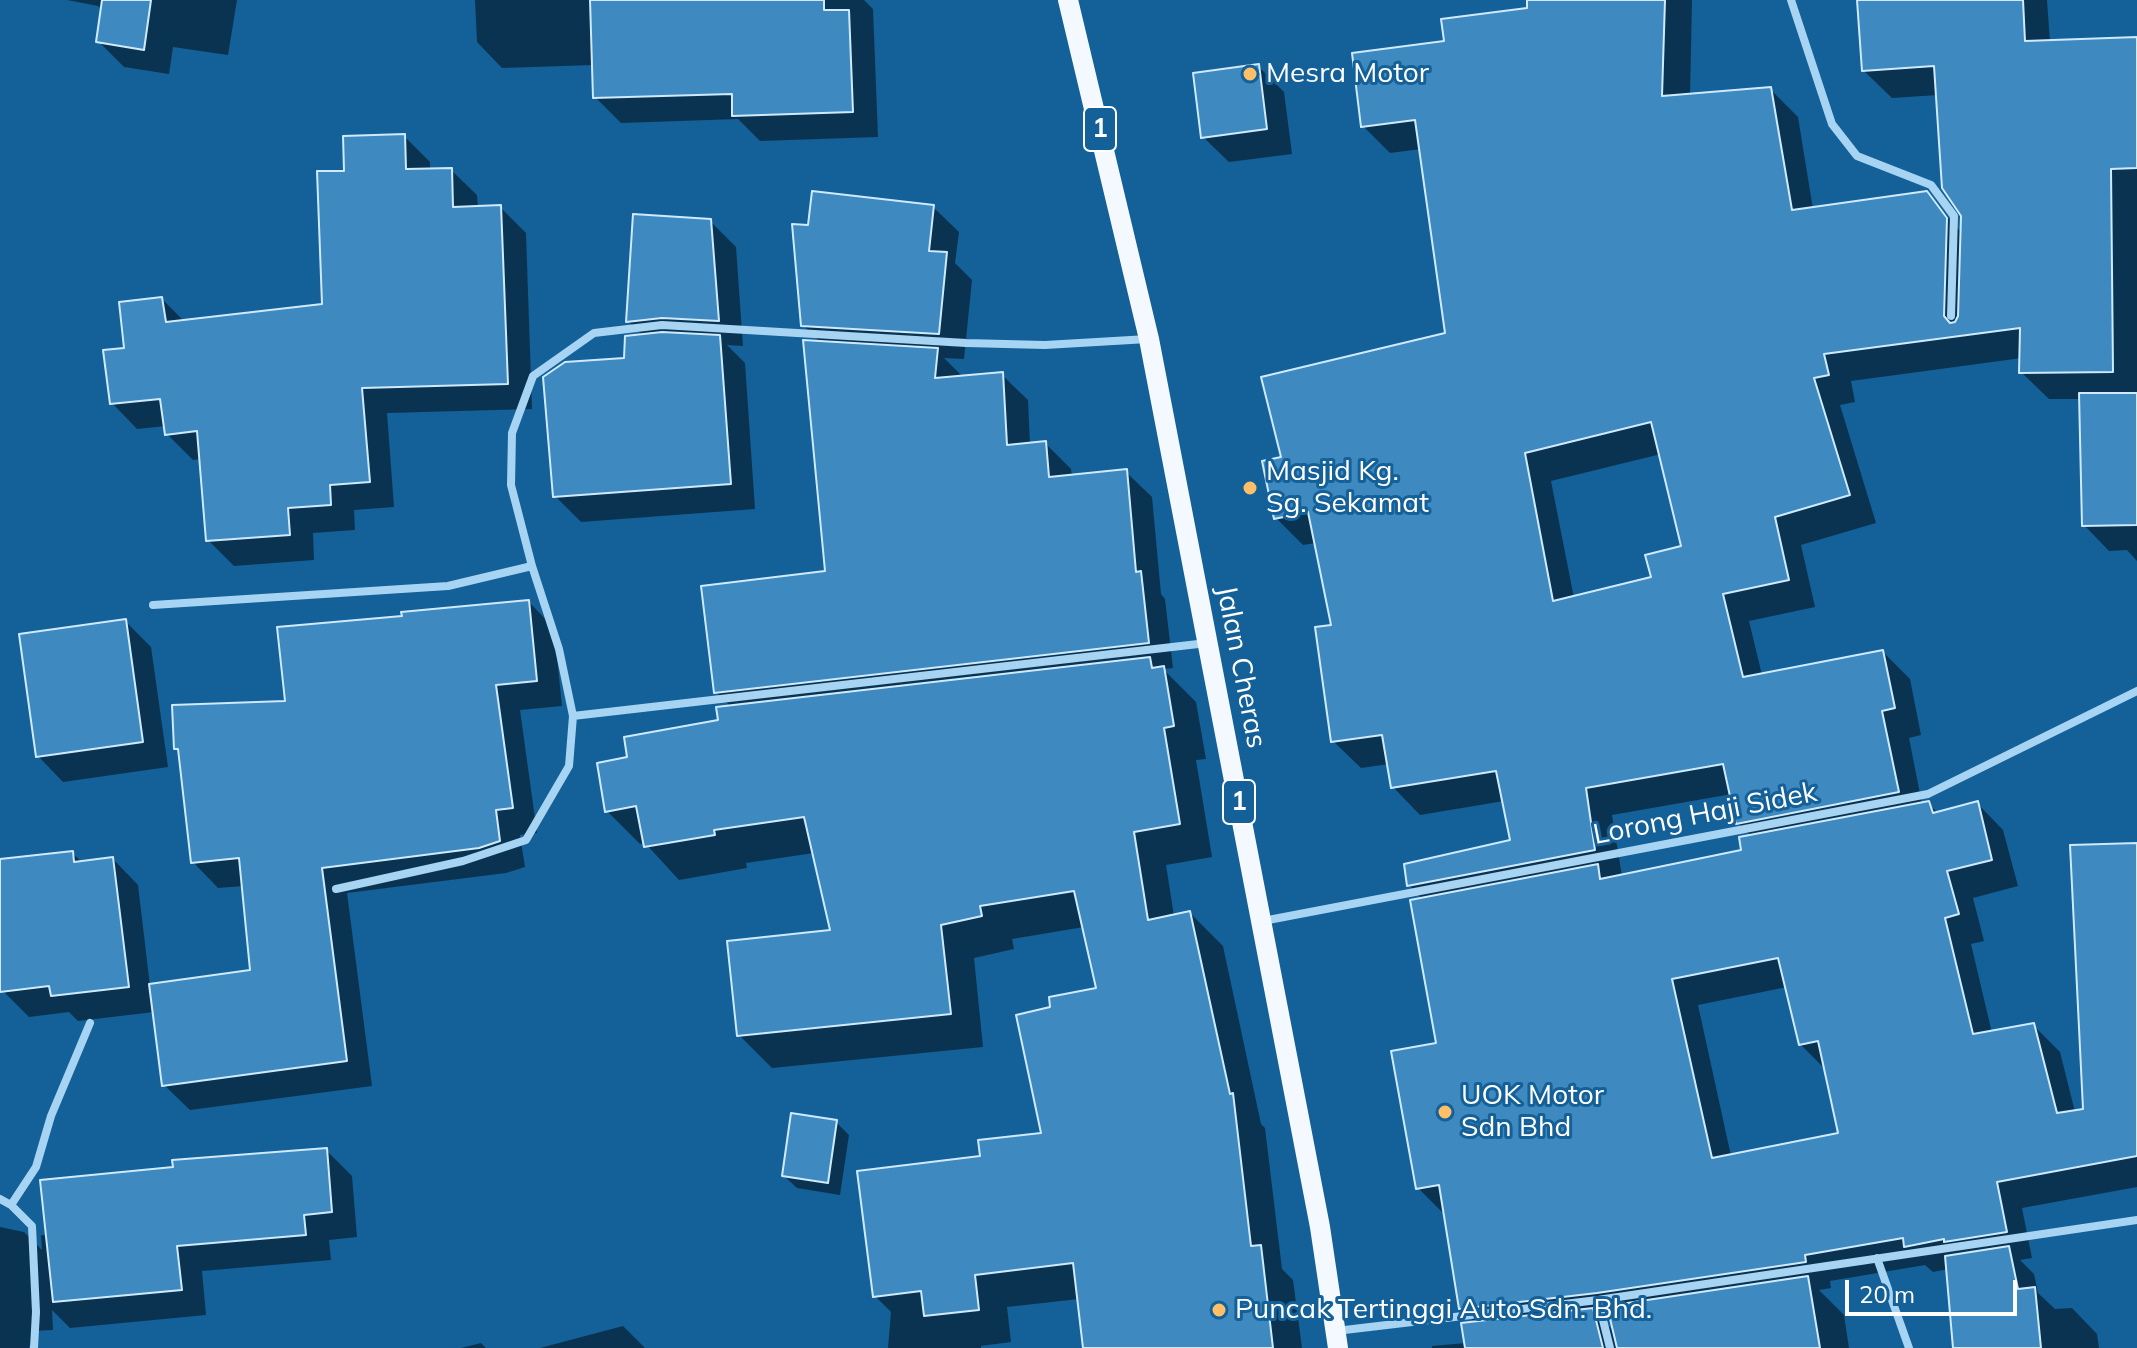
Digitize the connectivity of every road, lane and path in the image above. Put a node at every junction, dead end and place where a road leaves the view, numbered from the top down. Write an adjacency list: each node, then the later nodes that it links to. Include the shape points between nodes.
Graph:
1 (1068, 0): 4 (main road, Jalan Cheras / 1)
2 (1791, 0): 3 (street, via 1832,124 1857,156 1931,185 1954,216)
3 (1951, 316)
4 (1149, 339): 5 (street, via 966,343 662,325 594,333 533,376 512,433 511,485); 7 (main road, Jalan Cheras / 1)
5 (532, 566): 6 (street, via 448,586); 9 (street, via 559,649)
6 (153, 605)
7 (1208, 643): 9 (street); 11 (main road, Jalan Cheras / 1)
8 (2137, 691): 11 (street, Lorong Haji Sidek, via 1928,794)
9 (573, 716): 10 (street, via 569,766 526,840 463,861)
10 (336, 889)
11 (1262, 921): 18 (main road, Jalan Cheras / 1)
12 (90, 1023): 14 (street, via 36,1167)
13 (0, 1199): 14 (street)
14 (11, 1205): 19 (street, via 32,1226)
15 (2137, 1220): 16 (street)
16 (1877, 1258): 17 (street); 21 (street)
17 (1598, 1300): 18 (street); 20 (street)
18 (1336, 1340)
19 (34, 1348)
20 (1610, 1348)
21 (1909, 1348)

